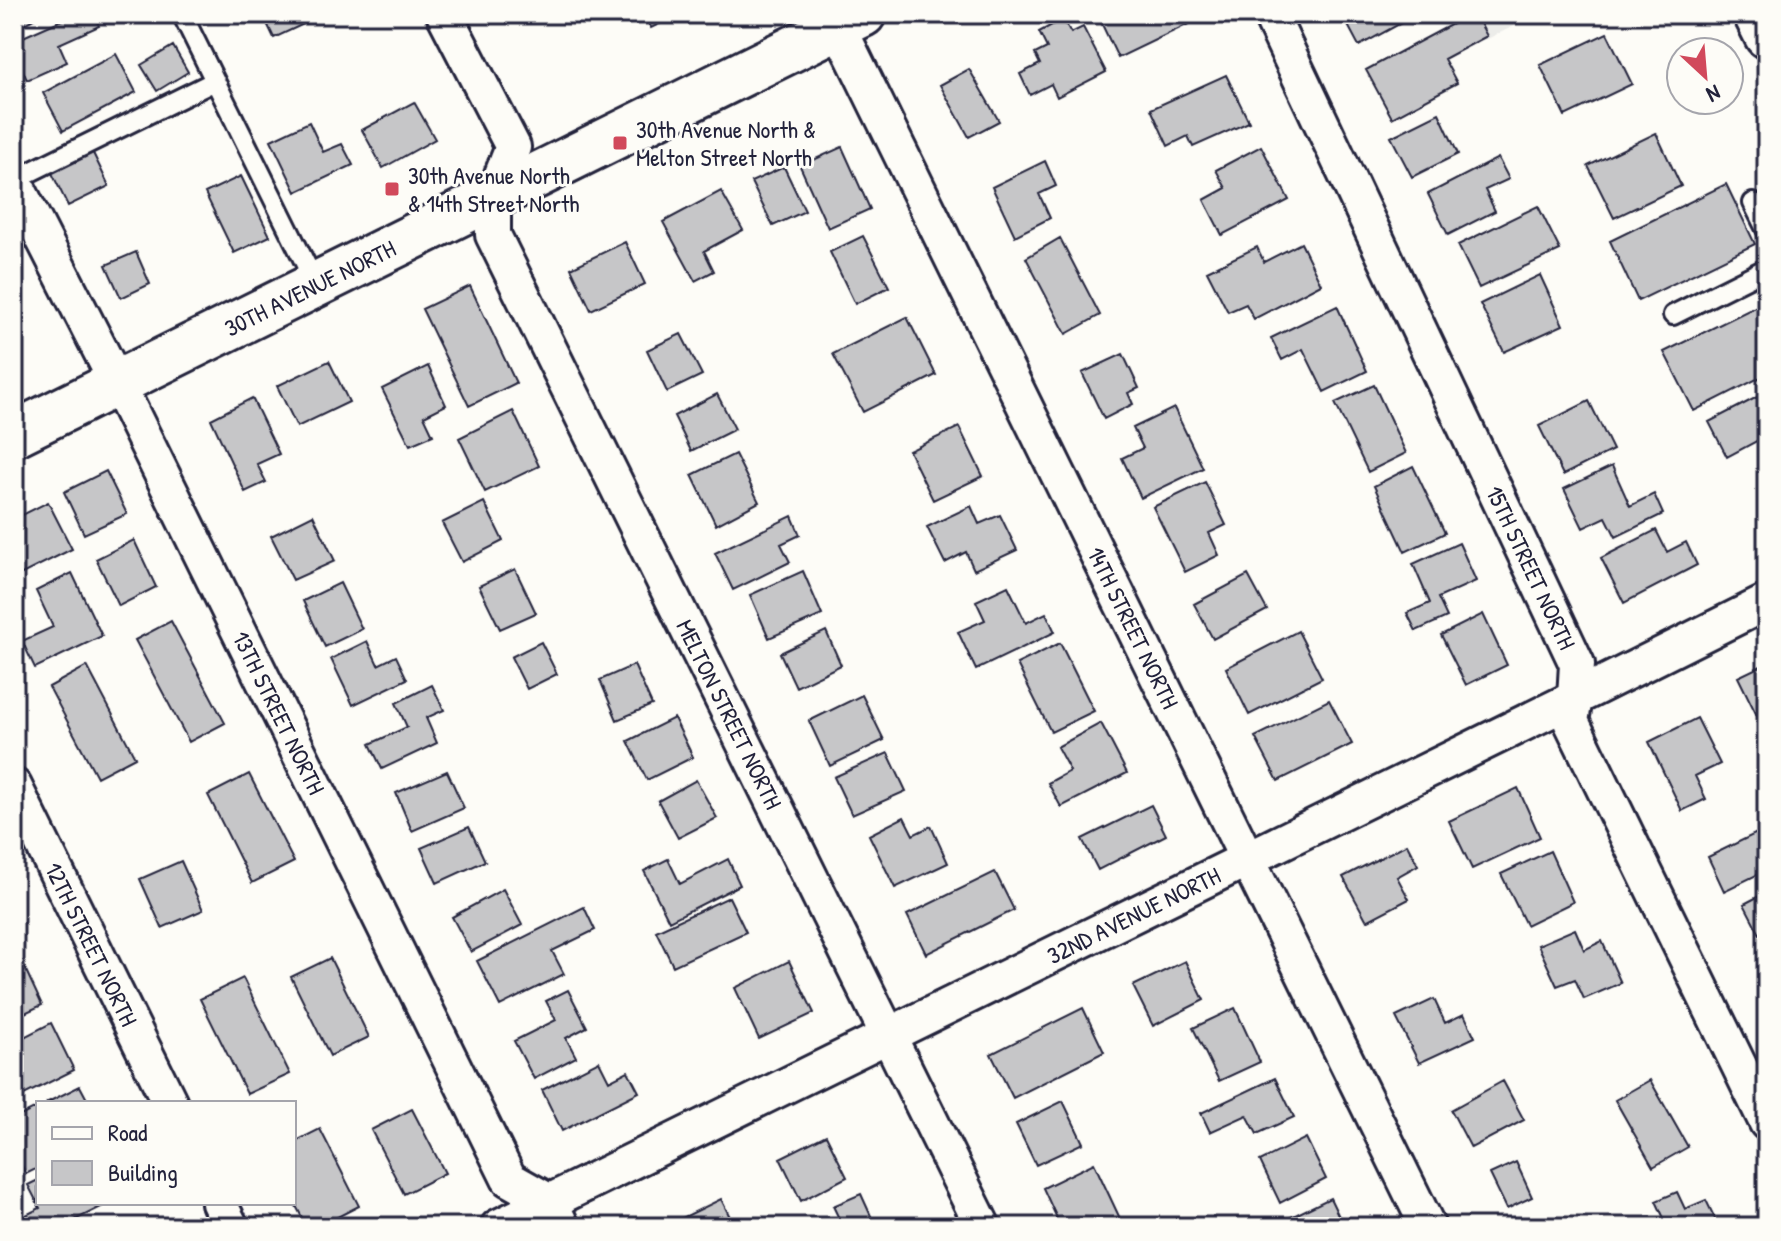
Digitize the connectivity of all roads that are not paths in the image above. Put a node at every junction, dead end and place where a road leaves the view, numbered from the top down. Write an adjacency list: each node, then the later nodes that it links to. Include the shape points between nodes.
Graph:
1 (182, 14): 7 (lane)
2 (444, 14): 9 (street, via 513,147)
3 (1270, 14): 18 (street, 15TH STREET NORTH, via 1577,664)
4 (1756, 14): 6 (street)
5 (850, 20): 9 (street, 30TH AVENUE NORTH); 20 (street, 14TH STREET NORTH)
6 (1767, 36)
7 (215, 81): 8 (lane); 13 (lane)
8 (14, 181): 15 (street, 13TH STREET NORTH)
9 (493, 197): 13 (street, 30TH AVENUE NORTH); 21 (street, MELTON STREET NORTH, via 493,235)
10 (1753, 203): 11 (lane)
11 (1767, 231)
12 (1767, 268): 14 (lane)
13 (316, 285): 15 (street, 30TH AVENUE NORTH)
14 (1673, 315)
15 (117, 383): 16 (street, 30TH AVENUE NORTH); 25 (street, 13TH STREET NORTH, via 509,1179)
16 (14, 434)
17 (1767, 602): 18 (street, 32ND AVENUE NORTH)
18 (1575, 698): 20 (street, 32ND AVENUE NORTH); 23 (street, 15TH STREET NORTH, via 1571,721)
19 (14, 786): 22 (street, 12TH STREET NORTH)
20 (1247, 859): 21 (street, 32ND AVENUE NORTH); 29 (street, 14TH STREET NORTH)
21 (890, 1036): 25 (street, 32ND AVENUE NORTH); 28 (street, MELTON STREET NORTH)
22 (169, 1101)
23 (1767, 1123)
24 (220, 1205): 26 (street)
25 (556, 1214): 27 (street, 32ND AVENUE NORTH)
26 (231, 1227)
27 (498, 1227)
28 (983, 1227)
29 (1428, 1227)

